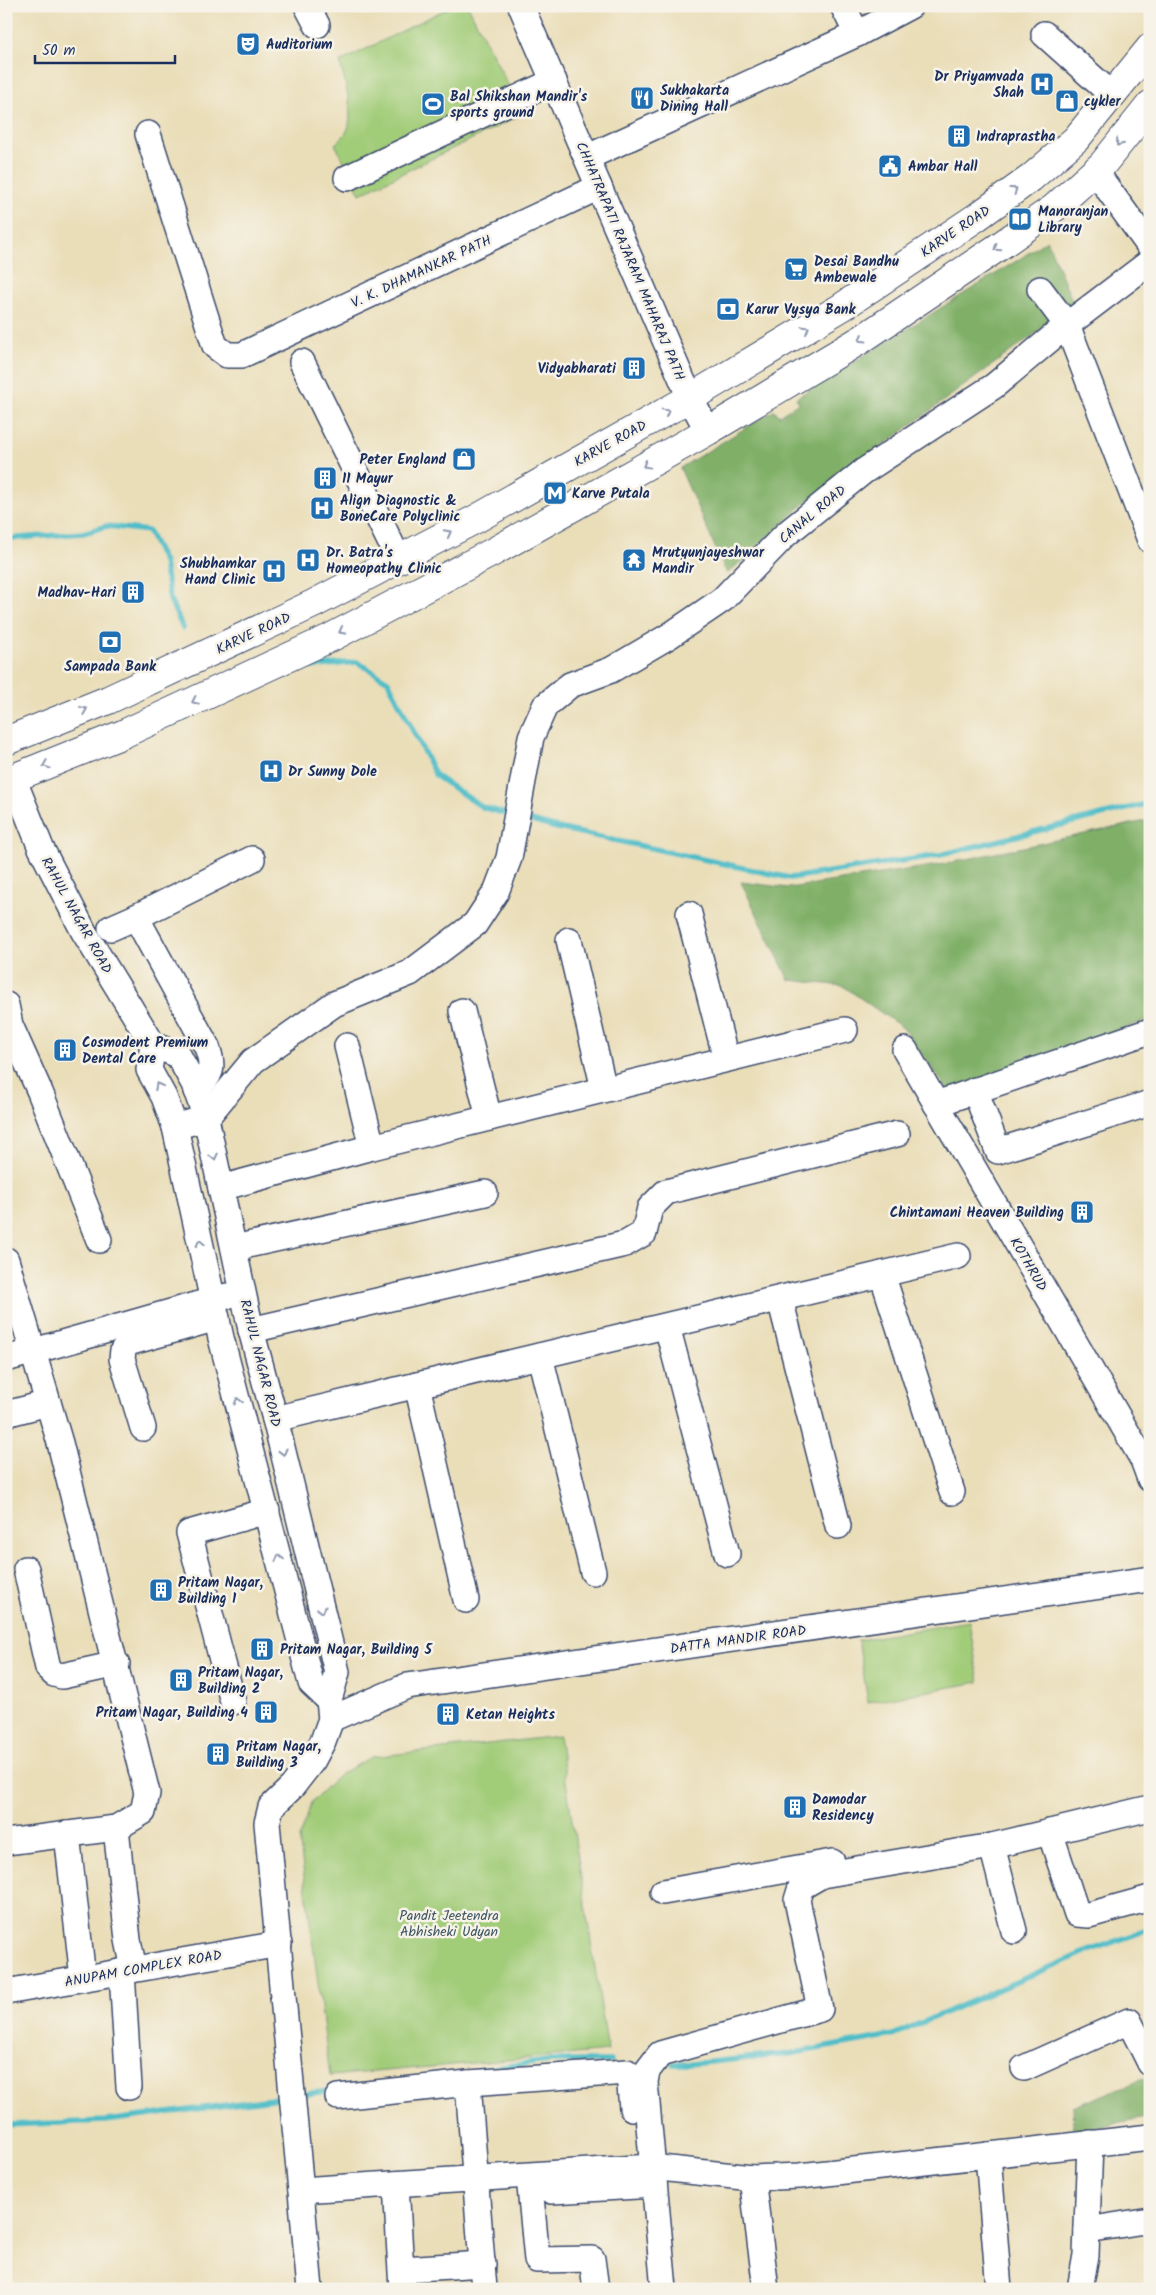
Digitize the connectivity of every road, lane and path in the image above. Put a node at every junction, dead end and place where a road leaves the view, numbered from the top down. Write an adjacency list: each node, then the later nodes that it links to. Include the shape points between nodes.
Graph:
1 (521, 6): 7 (street, CHHATRAPATI RAJARAM MAHARAJ PATH)
2 (843, 6): 4 (street)
3 (910, 6): 4 (street)
4 (857, 34): 11 (street)
5 (1044, 34): 8 (street)
6 (1150, 48): 8 (main road, KARVE ROAD)
7 (554, 81): 11 (street, CHHATRAPATI RAJARAM MAHARAJ PATH); 13 (street)
8 (1111, 94): 20 (main road, KARVE ROAD, one-way to 8, via 842,307 1031,178 1076,138)
9 (1150, 105): 12 (main road, one-way to 12)
10 (148, 134): 14 (street, V. K. DHAMANKAR PATH, via 215,346 227,355 242,355)
11 (588, 157): 14 (street, CHHATRAPATI RAJARAM MAHARAJ PATH)
12 (1095, 171): 15 (street); 21 (main road, one-way to 21, via 1054,208 862,339)
13 (347, 178)
14 (599, 187): 20 (street, CHHATRAPATI RAJARAM MAHARAJ PATH)
15 (1150, 247)
16 (1150, 262): 18 (street, CANAL ROAD)
17 (1040, 289): 18 (street)
18 (1068, 326): 22 (street); 44 (street, CANAL ROAD, via 994,386 857,477 786,534 722,600 611,670 570,685 545,706 532,737 509,858 496,892 475,924 410,973 334,1004 253,1061)
19 (302, 362): 23 (street)
20 (690, 398): 21 (street, CHHATRAPATI RAJARAM MAHARAJ PATH); 23 (main road, KARVE ROAD, one-way to 20)
21 (708, 431): 25 (main road, one-way to 25, via 493,552 330,638 123,734)
22 (1150, 540)
23 (398, 560): 24 (main road, KARVE ROAD, one-way to 23, via 108,700 313,604)
24 (6, 741)
25 (10, 780): 35 (street, RAHUL NAGAR ROAD, via 84,932)
26 (252, 859): 28 (street)
27 (689, 914): 38 (street)
28 (136, 917): 29 (street); 41 (street, via 212,1060 211,1072)
29 (111, 928)
30 (569, 940): 39 (street)
31 (6, 1005): 51 (street, via 10,1025)
32 (462, 1011): 45 (street)
33 (845, 1030): 38 (street)
34 (1150, 1031): 40 (street)
35 (153, 1045): 41 (street, RAHUL NAGAR ROAD, via 178,1055); 46 (street, one-way to 35, via 149,1070)
36 (347, 1046): 48 (street)
37 (905, 1050): 43 (street, KOTHRUD)
38 (726, 1059): 39 (street)
39 (604, 1089): 45 (street)
40 (975, 1090): 42 (street, via 998,1151); 43 (street)
41 (196, 1091): 44 (street, RAHUL NAGAR ROAD)
42 (1150, 1103)
43 (936, 1104): 69 (street, KOTHRUD)
44 (206, 1118): 46 (street); 49 (street, RAHUL NAGAR ROAD, one-way to 49)
45 (489, 1118): 48 (street)
46 (174, 1127): 58 (street, one-way to 46)
47 (897, 1134): 60 (street, via 666,1192 650,1208 644,1233 625,1244)
48 (372, 1146): 49 (street)
49 (221, 1188): 52 (street, RAHUL NAGAR ROAD)
50 (485, 1193): 52 (street)
51 (98, 1240)
52 (234, 1248): 56 (street, RAHUL NAGAR ROAD)
53 (958, 1256): 55 (street)
54 (6, 1260): 61 (street)
55 (882, 1274): 57 (street); 70 (street)
56 (243, 1292): 58 (street); 60 (street, RAHUL NAGAR ROAD)
57 (780, 1299): 59 (street); 72 (street)
58 (215, 1308): 61 (street); 68 (street, via 128,1343 123,1350 122,1359); 71 (street, one-way to 58)
59 (667, 1326): 62 (street); 73 (street)
60 (251, 1330): 67 (street, RAHUL NAGAR ROAD)
61 (33, 1351): 63 (street); 65 (street)
62 (540, 1356): 64 (street); 75 (street)
63 (6, 1359)
64 (417, 1385): 67 (street); 77 (street)
65 (48, 1403): 66 (street); 78 (street)
66 (6, 1414)
67 (275, 1419): 80 (street, RAHUL NAGAR ROAD, one-way to 80, via 336,1672)
68 (143, 1428)
69 (1147, 1466)
70 (952, 1492)
71 (266, 1511): 79 (street, via 189,1533); 80 (street, one-way to 71, via 311,1683)
72 (838, 1526)
73 (727, 1554)
74 (26, 1569): 78 (street, via 48,1668 62,1676)
75 (593, 1572)
76 (1150, 1579): 80 (street, DATTA MANDIR ROAD, via 407,1686)
77 (466, 1600)
78 (117, 1664): 83 (street, via 148,1793 143,1812)
79 (233, 1702)
80 (330, 1709): 91 (street, RAHUL NAGAR ROAD, via 323,1741 313,1760 271,1807 267,1823)
81 (1150, 1792): 88 (street, via 971,1837)
82 (1150, 1808): 84 (street)
83 (116, 1828): 85 (street); 92 (street, via 128,1940)
84 (1050, 1832): 87 (street); 89 (street, via 1077,1914 1089,1915)
85 (67, 1834): 86 (street); 93 (street)
86 (6, 1842)
87 (992, 1846): 90 (street); 104 (street, via 822,1875 801,1887 796,1900 820,2008 660,2054 648,2071 645,2082)
88 (663, 1892)
89 (1150, 1898)
90 (1014, 1931)
91 (279, 1944): 92 (street, ANUPAM COMPLEX ROAD); 109 (street, RAHUL NAGAR ROAD)
92 (128, 1971): 93 (street, ANUPAM COMPLEX ROAD); 98 (street)
93 (83, 1978): 94 (street, ANUPAM COMPLEX ROAD)
94 (6, 1992)
95 (1150, 2063): 96 (street, via 1129,2021)
96 (1024, 2068)
97 (468, 2083): 99 (street); 100 (street, via 627,2072); 106 (street)
98 (130, 2087)
99 (338, 2097)
100 (633, 2133)
101 (1150, 2137): 102 (street)
102 (1090, 2144): 103 (street); 111 (street)
103 (988, 2155): 105 (street, via 800,2176); 119 (street)
104 (653, 2176): 105 (street); 108 (street); 117 (street)
105 (752, 2178): 118 (street)
106 (477, 2179): 107 (street); 108 (street); 112 (street)
107 (396, 2184): 109 (street); 113 (street)
108 (530, 2184): 116 (street, via 537,2260 592,2258)
109 (301, 2190): 114 (street, RAHUL NAGAR ROAD)
110 (1150, 2220): 111 (street)
111 (1087, 2230): 120 (street)
112 (482, 2264): 113 (street); 115 (street)
113 (402, 2279)
114 (310, 2289)
115 (484, 2289)
116 (596, 2289)
117 (664, 2289)
118 (766, 2289)
119 (999, 2289)
120 (1080, 2289)

